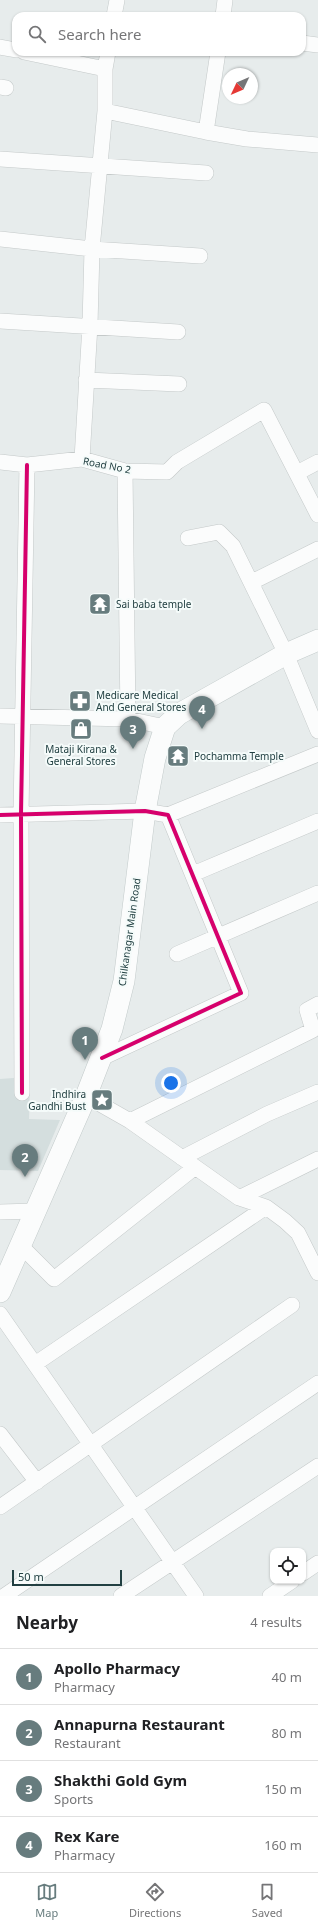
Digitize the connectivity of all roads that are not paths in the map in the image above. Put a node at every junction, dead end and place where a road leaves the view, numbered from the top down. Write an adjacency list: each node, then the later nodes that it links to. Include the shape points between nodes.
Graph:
1 (117, 0): 3 (street)
2 (225, 0): 4 (street)
3 (115, 12)
4 (224, 12)
5 (306, 44): 6 (street)
6 (318, 45)
7 (0, 47): 8 (street)
8 (12, 49)
9 (43, 56): 12 (street)
10 (107, 56): 12 (street)
11 (217, 56): 14 (street)
12 (105, 69): 13 (street)
13 (105, 111): 14 (street); 17 (street)
14 (206, 132): 15 (street, via 247,139)
15 (318, 145)
16 (0, 159): 17 (street)
17 (99, 166): 18 (street); 20 (street)
18 (206, 173)
19 (0, 239): 20 (street)
20 (92, 249): 21 (street); 23 (street)
21 (200, 256)
22 (0, 321): 23 (street)
23 (90, 326): 24 (street); 25 (street)
24 (178, 332)
25 (86, 380): 26 (street); 27 (street)
26 (180, 384)
27 (82, 459): 30 (street, Road No 2); 31 (street, Road No 2)
28 (0, 462): 30 (street, Road No 2)
29 (318, 462): 32 (street)
30 (27, 464): 40 (street)
31 (125, 471): 32 (street, Road No 2, via 166,472 177,462 264,410); 41 (street)
32 (297, 473): 33 (street)
33 (318, 515)
34 (188, 538): 36 (street, via 219,532 233,546)
35 (318, 549): 36 (street)
36 (252, 582): 38 (street)
37 (318, 640): 38 (main road, Chilkanagar Main Road)
38 (286, 654): 42 (main road, Chilkanagar Main Road, via 178,714); 43 (street)
39 (0, 716): 40 (street)
40 (22, 716): 41 (street); 46 (street)
41 (128, 719): 42 (street)
42 (165, 727): 45 (main road, Chilkanagar Main Road, via 155,758)
43 (318, 731)
44 (318, 754): 48 (street)
45 (145, 811): 46 (street); 48 (street); 55 (main road, Chilkanagar Main Road, via 124,981)
46 (21, 814): 47 (street); 57 (street)
47 (0, 815)
48 (168, 815): 50 (street)
49 (318, 821): 50 (street)
50 (193, 874): 52 (street)
51 (318, 893): 52 (street)
52 (218, 935): 53 (street); 55 (street, via 241,993)
53 (177, 954)
54 (318, 1004): 59 (street, via 307,1010 313,1030)
55 (102, 1058): 58 (main road, Chilkanagar Main Road)
56 (318, 1092): 60 (street, via 268,1114)
57 (22, 1093)
58 (86, 1096): 59 (street); 65 (main road, Chilkanagar Main Road)
59 (130, 1121): 60 (street)
60 (182, 1158): 62 (street)
61 (318, 1159): 63 (street)
62 (194, 1168): 63 (street); 67 (street, via 54,1279)
63 (239, 1198): 64 (street)
64 (266, 1207): 68 (street, via 298,1233); 72 (street)
65 (35, 1211): 66 (street); 67 (main road, Chilkanagar Main Road)
66 (0, 1212)
67 (20, 1245): 69 (main road, Chilkanagar Main Road)
68 (318, 1273)
69 (0, 1292)
70 (292, 1305): 75 (street)
71 (0, 1314): 72 (street)
72 (35, 1364): 75 (street)
73 (318, 1383): 79 (street)
74 (0, 1434): 77 (street)
75 (91, 1444): 77 (street); 79 (street)
76 (318, 1466): 80 (street)
77 (37, 1482): 78 (street)
78 (0, 1507)
79 (134, 1507): 80 (street); 84 (street)
80 (172, 1561): 85 (street); 86 (street)
81 (318, 1563): 82 (street)
82 (306, 1571)
83 (288, 1584): 87 (street)
84 (4, 1596)
85 (120, 1596)
86 (196, 1596)
87 (270, 1596)

